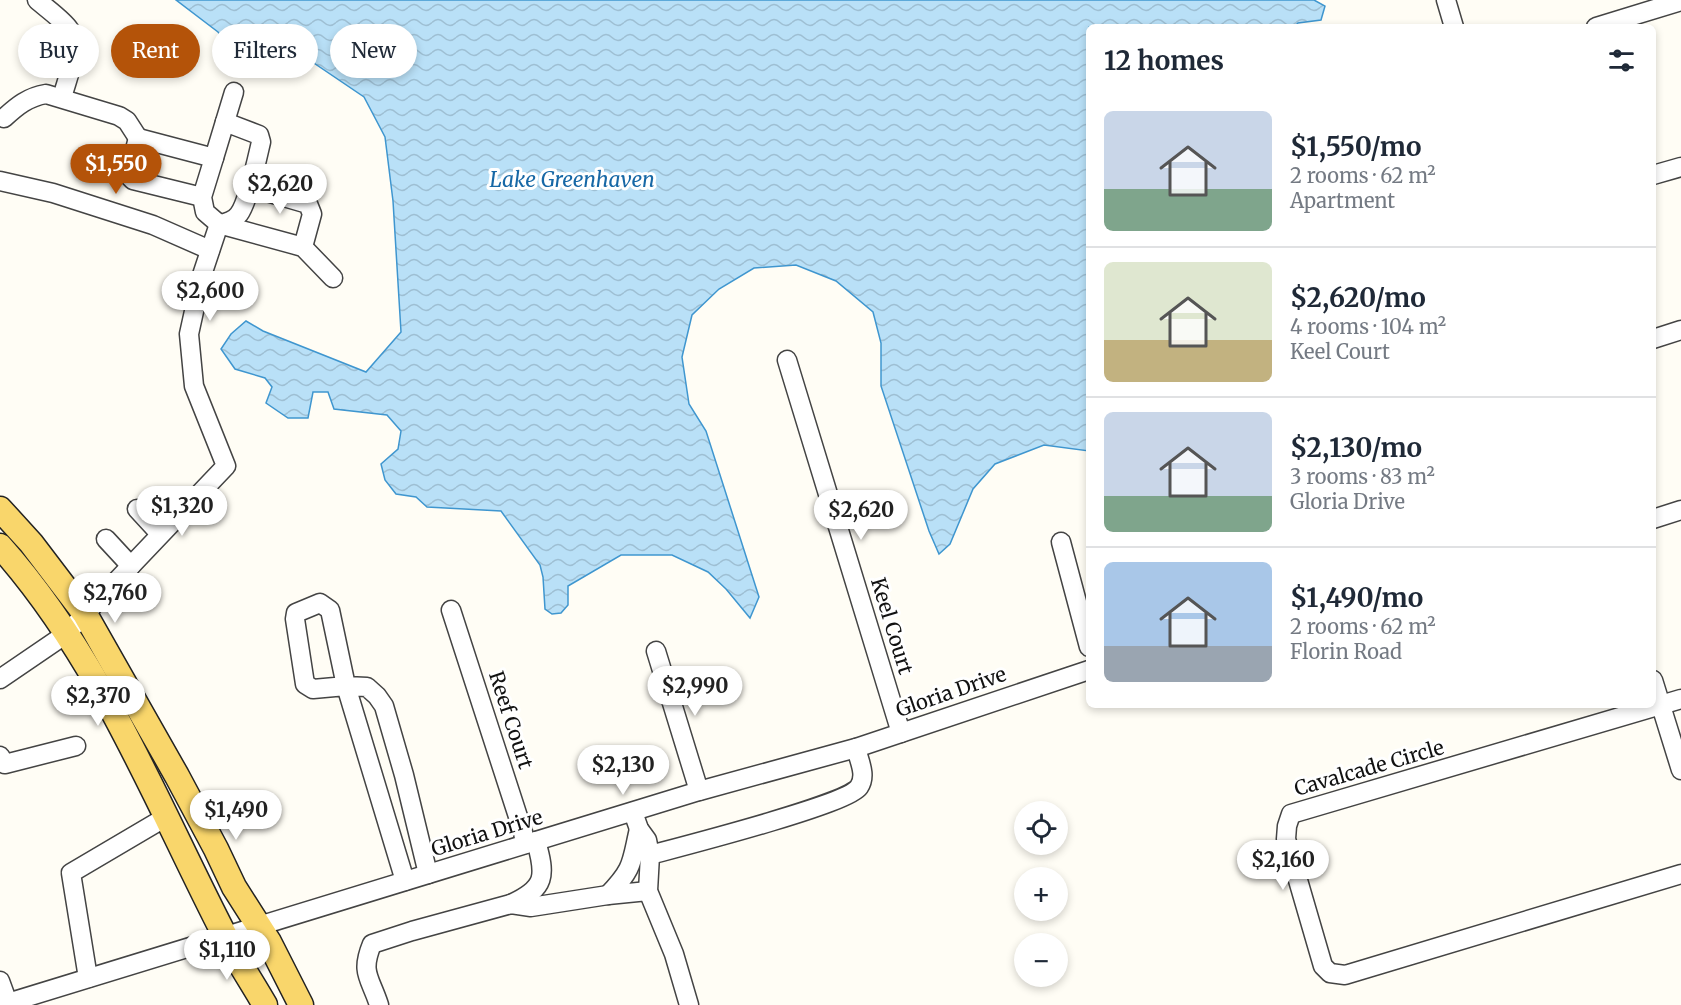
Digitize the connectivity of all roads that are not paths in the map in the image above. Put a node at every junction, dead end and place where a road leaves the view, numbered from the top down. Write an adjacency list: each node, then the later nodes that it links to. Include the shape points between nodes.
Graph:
1 (37, 0): 7 (street, via 69,29 74,44)
2 (1446, 0): 4 (street)
3 (1681, 1): 5 (street)
4 (1453, 24)
5 (1606, 24)
6 (234, 92): 9 (street)
7 (62, 98): 8 (street, via 46,93 34,96); 10 (street, via 119,116)
8 (1, 118)
9 (225, 122): 11 (street); 15 (street, via 259,135 261,142)
10 (138, 138): 11 (street); 16 (street, via 130,177 133,180)
11 (214, 158): 16 (street)
12 (1681, 167): 13 (street)
13 (1656, 175)
14 (4, 182): 19 (street, via 53,193 153,225)
15 (249, 187): 17 (street, via 239,215); 18 (street, via 308,204 312,214)
16 (202, 197): 17 (street, via 205,212)
17 (219, 224): 18 (street); 19 (street)
18 (303, 247): 20 (street)
19 (210, 250): 28 (street, via 189,334 194,386 226,466)
20 (333, 278)
21 (1681, 330): 22 (street)
22 (1656, 338)
23 (787, 360): 46 (street, Keel Court)
24 (0, 509): 34 (main road)
25 (137, 509): 28 (street)
26 (1681, 510): 27 (street)
27 (1656, 518)
28 (160, 534): 32 (street)
29 (106, 539): 32 (street)
30 (1061, 542): 36 (street)
31 (4, 560): 35 (main road)
32 (131, 566): 34 (street)
33 (451, 610): 56 (street, Reef Court, via 524,832)
34 (85, 614): 35 (street); 64 (main road)
35 (66, 634): 39 (street); 52 (main road, via 118,719)
36 (1086, 636)
37 (656, 651): 51 (street)
38 (1086, 671): 46 (street, Gloria Drive)
39 (0, 679)
40 (346, 686): 40 (street, via 330,610 320,603 296,613 305,684 313,689); 54 (street, via 367,687 384,706); 55 (street)
41 (1656, 689): 43 (street)
42 (1681, 699): 43 (street)
43 (1661, 705): 44 (street, Cavalcade Circle); 50 (street)
44 (1656, 706)
45 (1651, 708): 59 (street, Cavalcade Circle, via 1292,814 1286,839 1323,966 1330,973 1345,975)
46 (901, 734): 48 (street, Gloria Drive)
47 (76, 746): 49 (street, via 5,764)
48 (856, 748): 51 (street, Gloria Drive); 57 (street, via 864,778 858,790 846,797)
49 (0, 756)
50 (1681, 770)
51 (699, 791): 53 (street, Gloria Drive)
52 (166, 817): 65 (main road); 66 (street, via 71,873)
53 (636, 821): 56 (street, Gloria Drive); 57 (street); 62 (street, via 633,861)
54 (417, 829): 55 (street); 58 (street)
55 (391, 835): 60 (street)
56 (531, 843): 58 (street, Gloria Drive); 63 (street, Reef Court, via 543,864 542,880 529,896)
57 (650, 855): 61 (street)
58 (429, 874): 60 (street, Gloria Drive)
59 (1681, 874)
60 (405, 881): 64 (street, Gloria Drive)
61 (648, 891): 62 (street); 72 (street, via 674,954)
62 (608, 895): 63 (street, via 531,908)
63 (512, 904): 71 (street, via 372,944 365,970)
64 (257, 926): 65 (street, Gloria Drive); 70 (main road)
65 (224, 935): 66 (street, Gloria Drive); 69 (main road)
66 (88, 978): 68 (street, Gloria Drive)
67 (0, 981): 68 (street)
68 (4, 1004)
69 (265, 1005)
70 (301, 1005)
71 (379, 1005)
72 (689, 1005)

